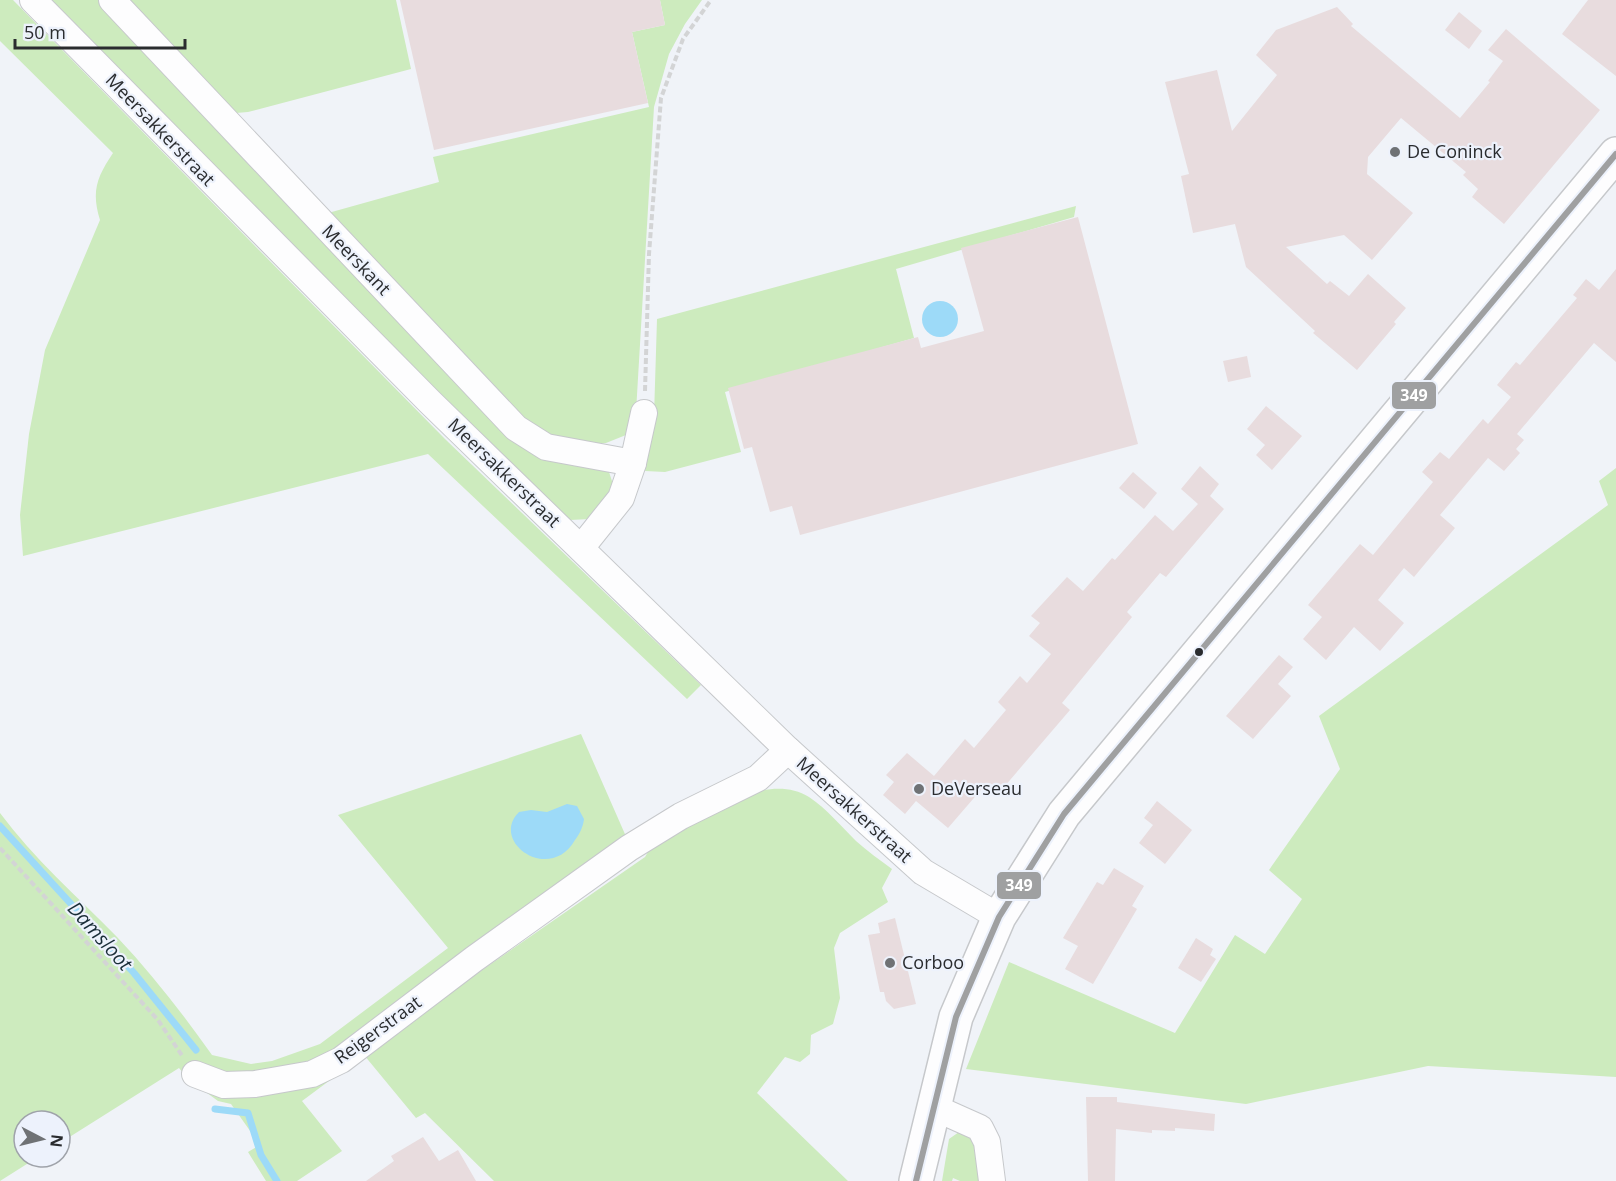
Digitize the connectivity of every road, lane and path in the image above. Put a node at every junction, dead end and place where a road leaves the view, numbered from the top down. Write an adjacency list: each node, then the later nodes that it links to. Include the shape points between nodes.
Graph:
1 (33, 0): 7 (street, Meersakkerstraat)
2 (112, 0): 6 (street, Meerskant, via 516,428 546,447)
3 (711, 0): 5 (path, via 682,39 661,98 649,254)
4 (1616, 154): 10 (main road, via 1064,814)
5 (644, 413): 6 (street)
6 (633, 463): 7 (street, via 621,498)
7 (581, 548): 8 (street, Meersakkerstraat)
8 (788, 750): 10 (street, Meersakkerstraat, via 923,872); 11 (street, Reigerstraat, via 758,778 681,816 629,848 340,1060 312,1074 255,1084 224,1085)
9 (0, 848): 11 (path, via 158,1020)
10 (999, 917): 12 (main road, via 956,1017)
11 (195, 1074)
12 (933, 1107): 13 (main road); 14 (street, via 980,1128 987,1142)
13 (916, 1181)
14 (992, 1181)

